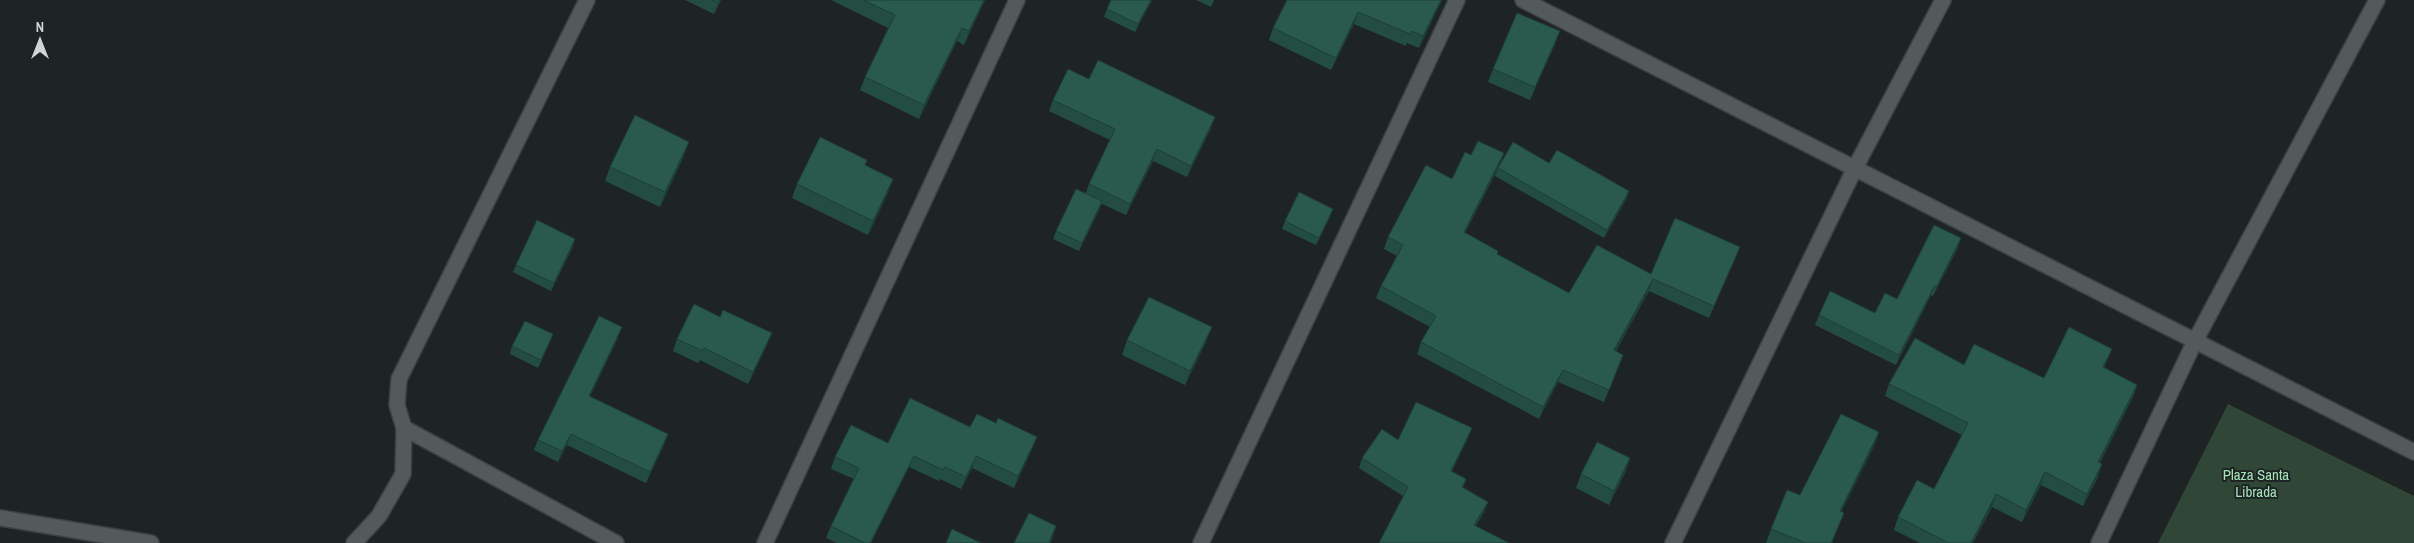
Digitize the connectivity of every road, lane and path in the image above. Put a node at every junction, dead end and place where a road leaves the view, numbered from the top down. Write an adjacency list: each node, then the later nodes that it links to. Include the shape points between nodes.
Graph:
1 (587, 0): 9 (street, via 399,379 396,405)
2 (1018, 0): 15 (street)
3 (1457, 0): 16 (street)
4 (1523, 0): 7 (street)
5 (1943, 0): 7 (street)
6 (2377, 0): 8 (street)
7 (1856, 168): 8 (street); 17 (street)
8 (2195, 340): 10 (street); 18 (street)
9 (404, 428): 13 (street, via 403,474 380,516); 14 (street)
10 (2414, 452)
11 (0, 518): 12 (street)
12 (151, 543)
13 (354, 543)
14 (616, 543)
15 (765, 543)
16 (1201, 543)
17 (1673, 543)
18 (2099, 543)

